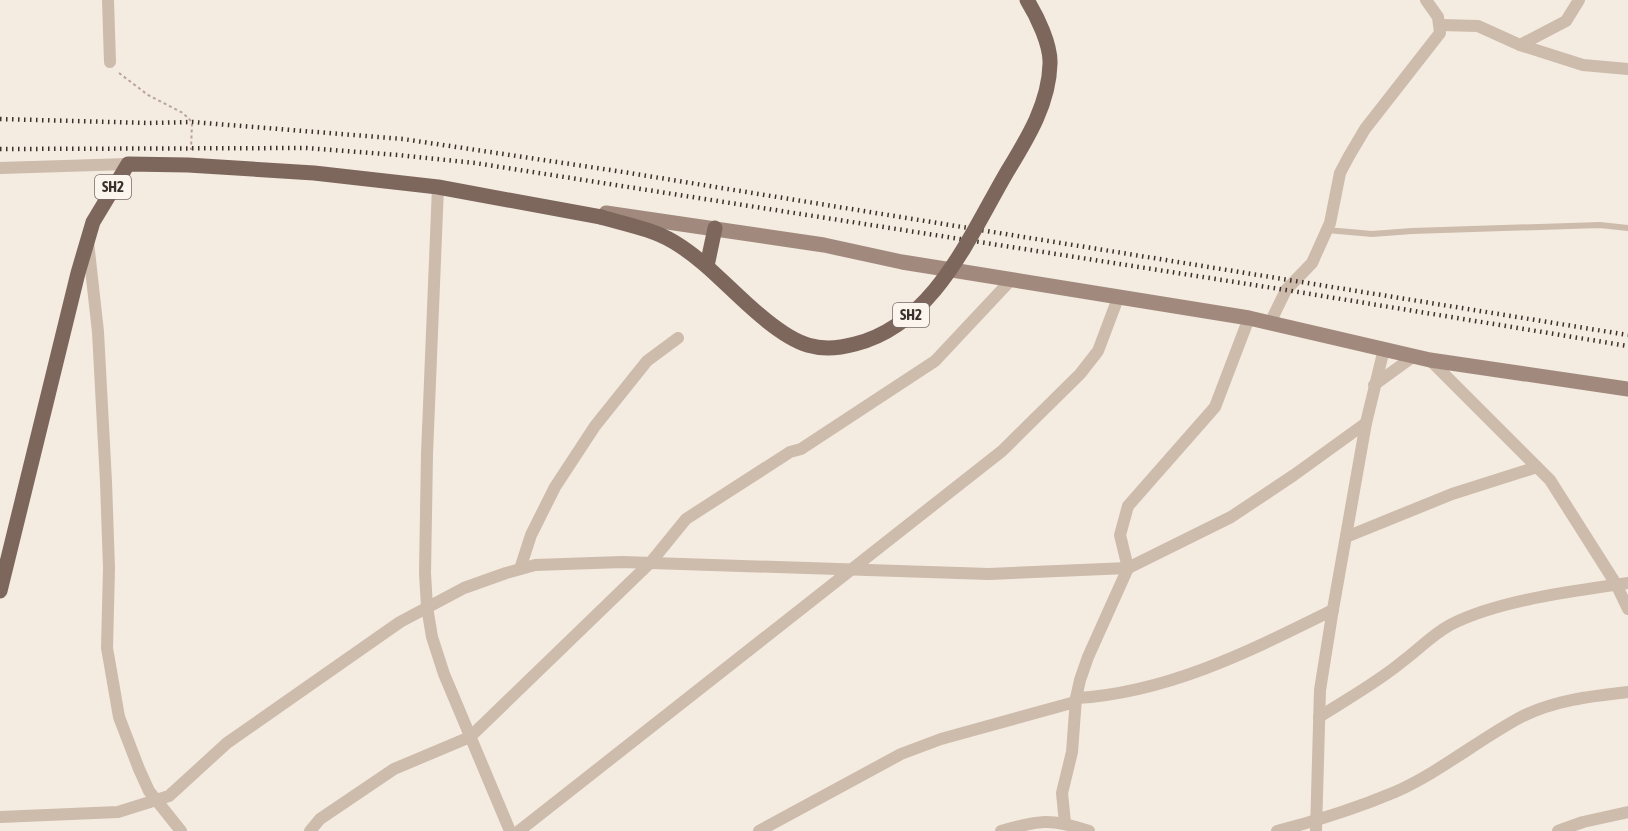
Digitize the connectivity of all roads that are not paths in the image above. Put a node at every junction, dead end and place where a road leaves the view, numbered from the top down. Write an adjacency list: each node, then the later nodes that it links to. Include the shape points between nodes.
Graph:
1 (108, 0): 7 (street)
2 (1027, 0): 17 (main road, SH2, bridge, via 1037,16 1051,62 1045,96 1033,128 935,291 898,326 874,339 818,349 797,342 768,322)
3 (1426, 0): 5 (street)
4 (1579, 0): 6 (street, via 1566,21)
5 (1441, 25): 6 (street, via 1478,26); 15 (street, via 1434,43 1365,129 1340,173)
6 (1520, 45): 8 (street, via 1583,65)
7 (110, 62)
8 (1628, 69)
9 (128, 164): 10 (street); 11 (main road, SH2, via 314,173); 16 (main road, SH2, via 93,222)
10 (0, 168)
11 (438, 186): 12 (main road, SH2); 37 (street, via 427,454)
12 (519, 201): 13 (main road); 17 (main road, SH2, bridge, via 642,229 674,242)
13 (715, 228): 17 (main road); 18 (main road)
14 (1628, 228): 15 (lane, via 1600,225 1372,234)
15 (1327, 230): 21 (street, via 1312,264 1286,290)
16 (88, 240): 36 (main road, SH2); 44 (street, via 98,332 106,482 107,648 119,717 142,777)
17 (707, 266)
18 (1011, 280): 19 (main road); 31 (street, via 935,360 686,519)
19 (1118, 298): 20 (main road); 34 (street, via 1098,351 1080,374 1002,450)
20 (1249, 318): 21 (main road); 32 (street, via 1215,407 1128,506 1120,535)
21 (1270, 323): 23 (main road)
22 (678, 338): 33 (street, via 648,361 595,426 555,487 531,535)
23 (1384, 349): 24 (main road); 26 (street)
24 (1414, 356): 25 (main road); 26 (street)
25 (1430, 360): 27 (main road); 29 (street)
26 (1374, 385): 28 (street)
27 (1628, 389)
28 (1366, 423): 30 (street); 32 (street, via 1231,517)
29 (1536, 467): 30 (street, via 1452,494); 35 (street, via 1550,480)
30 (1346, 537): 39 (street)
31 (651, 562): 33 (street, via 535,565); 34 (street); 43 (street)
32 (1128, 568): 34 (street, via 989,574); 41 (street, via 1088,657)
33 (520, 569): 37 (street, via 464,588)
34 (851, 569): 52 (street)
35 (1622, 583): 38 (street); 42 (street, via 1467,617 1426,640 1403,662)
36 (0, 591)
37 (427, 607): 43 (street, via 432,638); 44 (street, via 227,743 169,796)
38 (1628, 609)
39 (1333, 610): 41 (street, via 1201,670); 42 (street)
40 (1628, 692): 48 (street, via 1560,702 1523,716 1395,792)
41 (1076, 700): 47 (street, via 1072,752 1062,793); 53 (street, via 902,754)
42 (1319, 717): 48 (street)
43 (470, 737): 50 (street, via 394,769 320,819); 51 (street)
44 (156, 801): 46 (street, via 118,812); 49 (street)
45 (1628, 812): 57 (street)
46 (0, 817)
47 (1065, 823): 54 (street, via 1042,820); 55 (street)
48 (1315, 826): 56 (street)
49 (181, 831)
50 (310, 831)
51 (510, 831)
52 (519, 831)
53 (759, 831)
54 (1001, 831)
55 (1089, 831)
56 (1277, 831)
57 (1558, 831)

